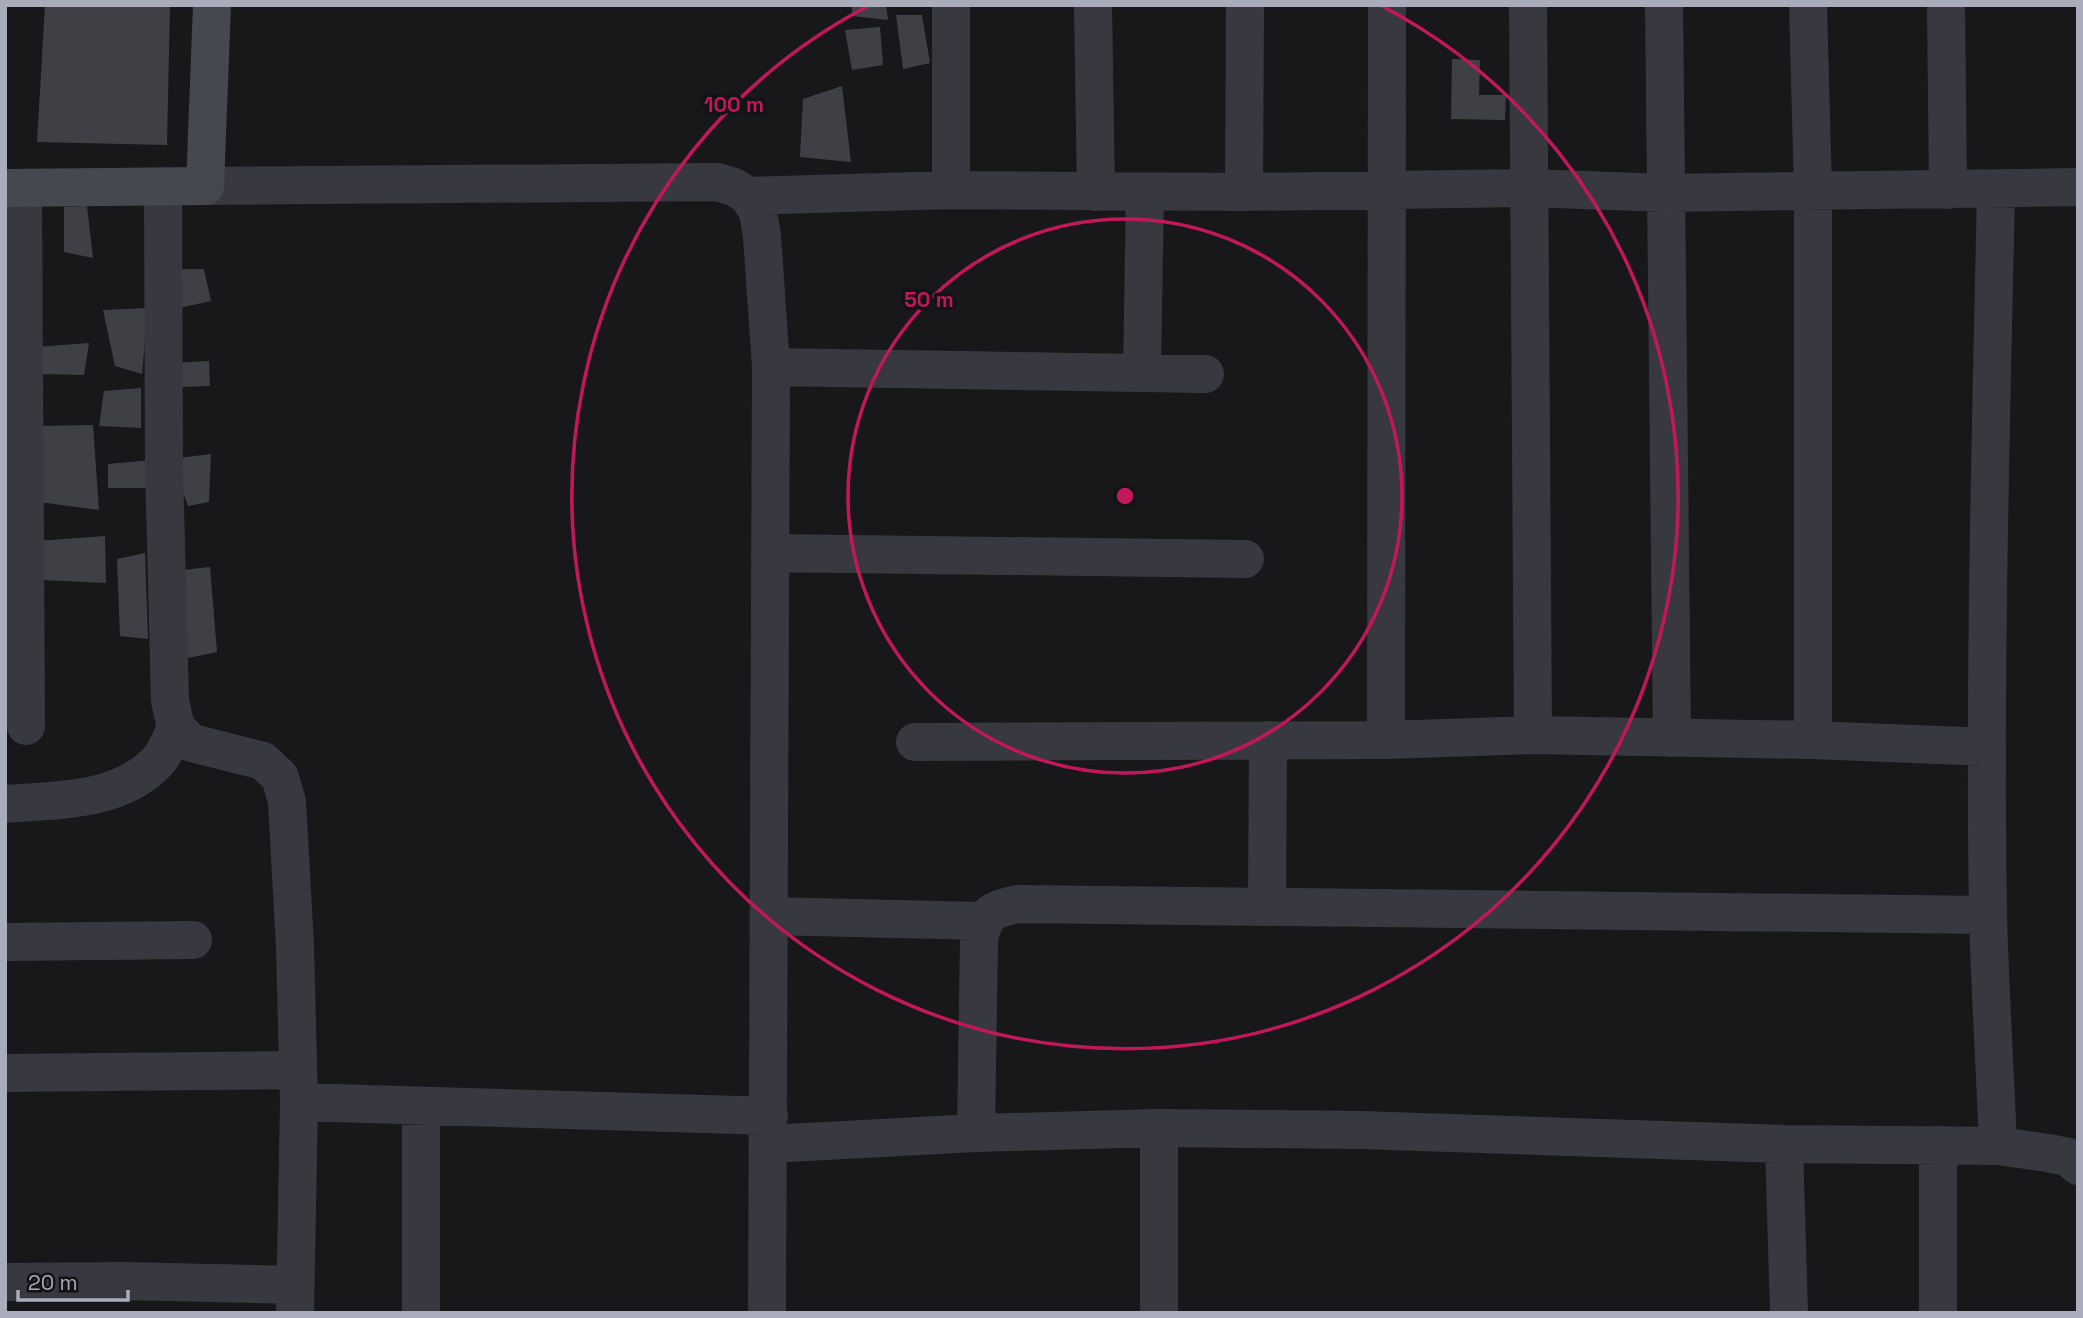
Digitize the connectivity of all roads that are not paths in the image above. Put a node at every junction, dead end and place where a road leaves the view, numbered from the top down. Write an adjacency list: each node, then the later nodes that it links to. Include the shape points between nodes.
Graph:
1 (212, 5): 10 (street)
2 (951, 5): 16 (street)
3 (1093, 5): 20 (street)
4 (1245, 5): 22 (street)
5 (1387, 5): 19 (street)
6 (1528, 5): 14 (street)
7 (1664, 5): 23 (street)
8 (1808, 5): 17 (street)
9 (1946, 5): 18 (street)
10 (205, 186): 11 (street); 24 (street, via 717,182)
11 (163, 187): 13 (street); 31 (street, via 164,467 170,701)
12 (2078, 187): 15 (street)
13 (14, 188): 30 (street)
14 (1529, 188): 19 (street); 23 (street); 32 (street)
15 (1996, 189): 18 (street); 38 (street)
16 (951, 190): 20 (street); 24 (street)
17 (1813, 190): 18 (street); 23 (street); 36 (street)
18 (1948, 190)
19 (1387, 191): 22 (street); 35 (street)
20 (1096, 192): 21 (street)
21 (1146, 192): 22 (street); 26 (street)
22 (1244, 192)
23 (1665, 193): 33 (street)
24 (748, 196): 25 (street, via 758,212 762,236)
25 (771, 368): 26 (street); 28 (street)
26 (1142, 373): 27 (street)
27 (1205, 374)
28 (770, 553): 29 (street); 42 (street)
29 (1245, 559)
30 (26, 726)
31 (176, 727): 39 (street, via 160,759 140,778 113,791); 47 (street, via 192,743 263,761 280,777 287,802)
32 (1533, 735): 33 (street); 35 (street)
33 (1672, 738): 36 (street)
34 (1268, 740): 35 (street); 37 (street); 40 (street)
35 (1386, 740)
36 (1813, 740): 38 (street)
37 (915, 742)
38 (1987, 747): 41 (street)
39 (5, 804)
40 (1267, 906): 41 (street); 43 (street, via 1018,904 995,909)
41 (1989, 915): 54 (street)
42 (769, 916): 43 (street); 50 (street)
43 (984, 921): 51 (street, via 979,938)
44 (193, 940): 45 (street)
45 (5, 942)
46 (5, 1073): 47 (street)
47 (298, 1086): 48 (street); 57 (street)
48 (421, 1107): 50 (street); 58 (street)
49 (1159, 1128): 51 (street); 52 (street); 60 (street)
50 (769, 1130): 51 (street); 59 (street)
51 (976, 1133)
52 (1784, 1144): 53 (street); 61 (street)
53 (1938, 1144): 54 (street); 62 (street)
54 (1998, 1146): 55 (street, via 2068,1157)
55 (2078, 1166)
56 (5, 1282): 57 (street, via 123,1281)
57 (295, 1299)
58 (421, 1313)
59 (767, 1313)
60 (1159, 1313)
61 (1789, 1313)
62 (1938, 1313)

